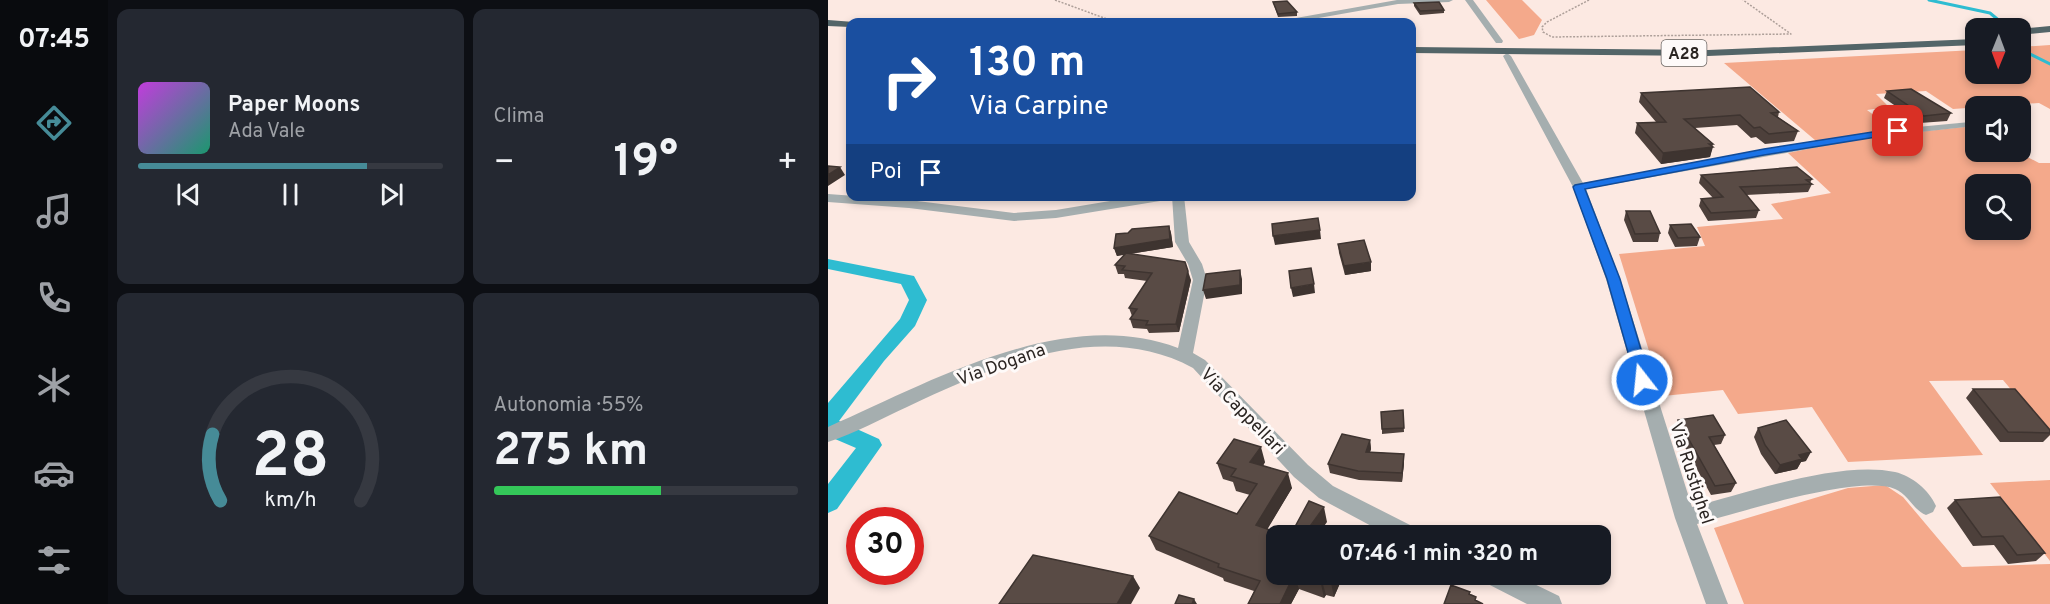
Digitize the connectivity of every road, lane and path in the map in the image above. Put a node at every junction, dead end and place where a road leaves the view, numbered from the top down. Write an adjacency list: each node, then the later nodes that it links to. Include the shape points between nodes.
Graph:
1 (1055, 0): 7 (path)
2 (1072, 0): 7 (path)
3 (1449, 0): 9 (street, via 1389,3)
4 (1469, 0): 19 (street)
5 (1589, 0): 6 (path, via 1553,17 1542,27 1543,32 1552,37 1791,34)
6 (1743, 0)
7 (1066, 4): 8 (path)
8 (1106, 18)
9 (1307, 18)
10 (828, 23): 11 (highway)
11 (846, 24)
12 (828, 29): 14 (highway)
13 (2050, 29): 15 (highway)
14 (846, 30)
15 (2031, 31)
16 (1965, 36): 21 (highway, A28, via 1701,46)
17 (2050, 36): 18 (highway)
18 (2031, 38)
19 (1499, 41)
20 (1965, 42): 22 (highway, A28, via 1708,53)
21 (1416, 44)
22 (1416, 50)
23 (1507, 56): 25 (street, Via Rustighel)
24 (1965, 124): 25 (street, via 1853,138)
25 (1579, 187): 34 (street, Via Rustighel, via 1613,279)
26 (828, 198): 27 (street)
27 (846, 199)
28 (868, 201): 29 (street, via 1014,217)
29 (1135, 201)
30 (1178, 201): 31 (street, Via Cappellari, via 1182,242 1200,280)
31 (1184, 356): 32 (street, Via Dogana, via 1125,341 1047,346); 35 (street, Via Cappellari, via 1199,364 1326,492)
32 (828, 435)
33 (1926, 506): 34 (street, via 1906,485 1871,477)
34 (1685, 518): 38 (street, Via Rustighel)
35 (1390, 525)
36 (1513, 585): 37 (street)
37 (1551, 604)
38 (1717, 604)

